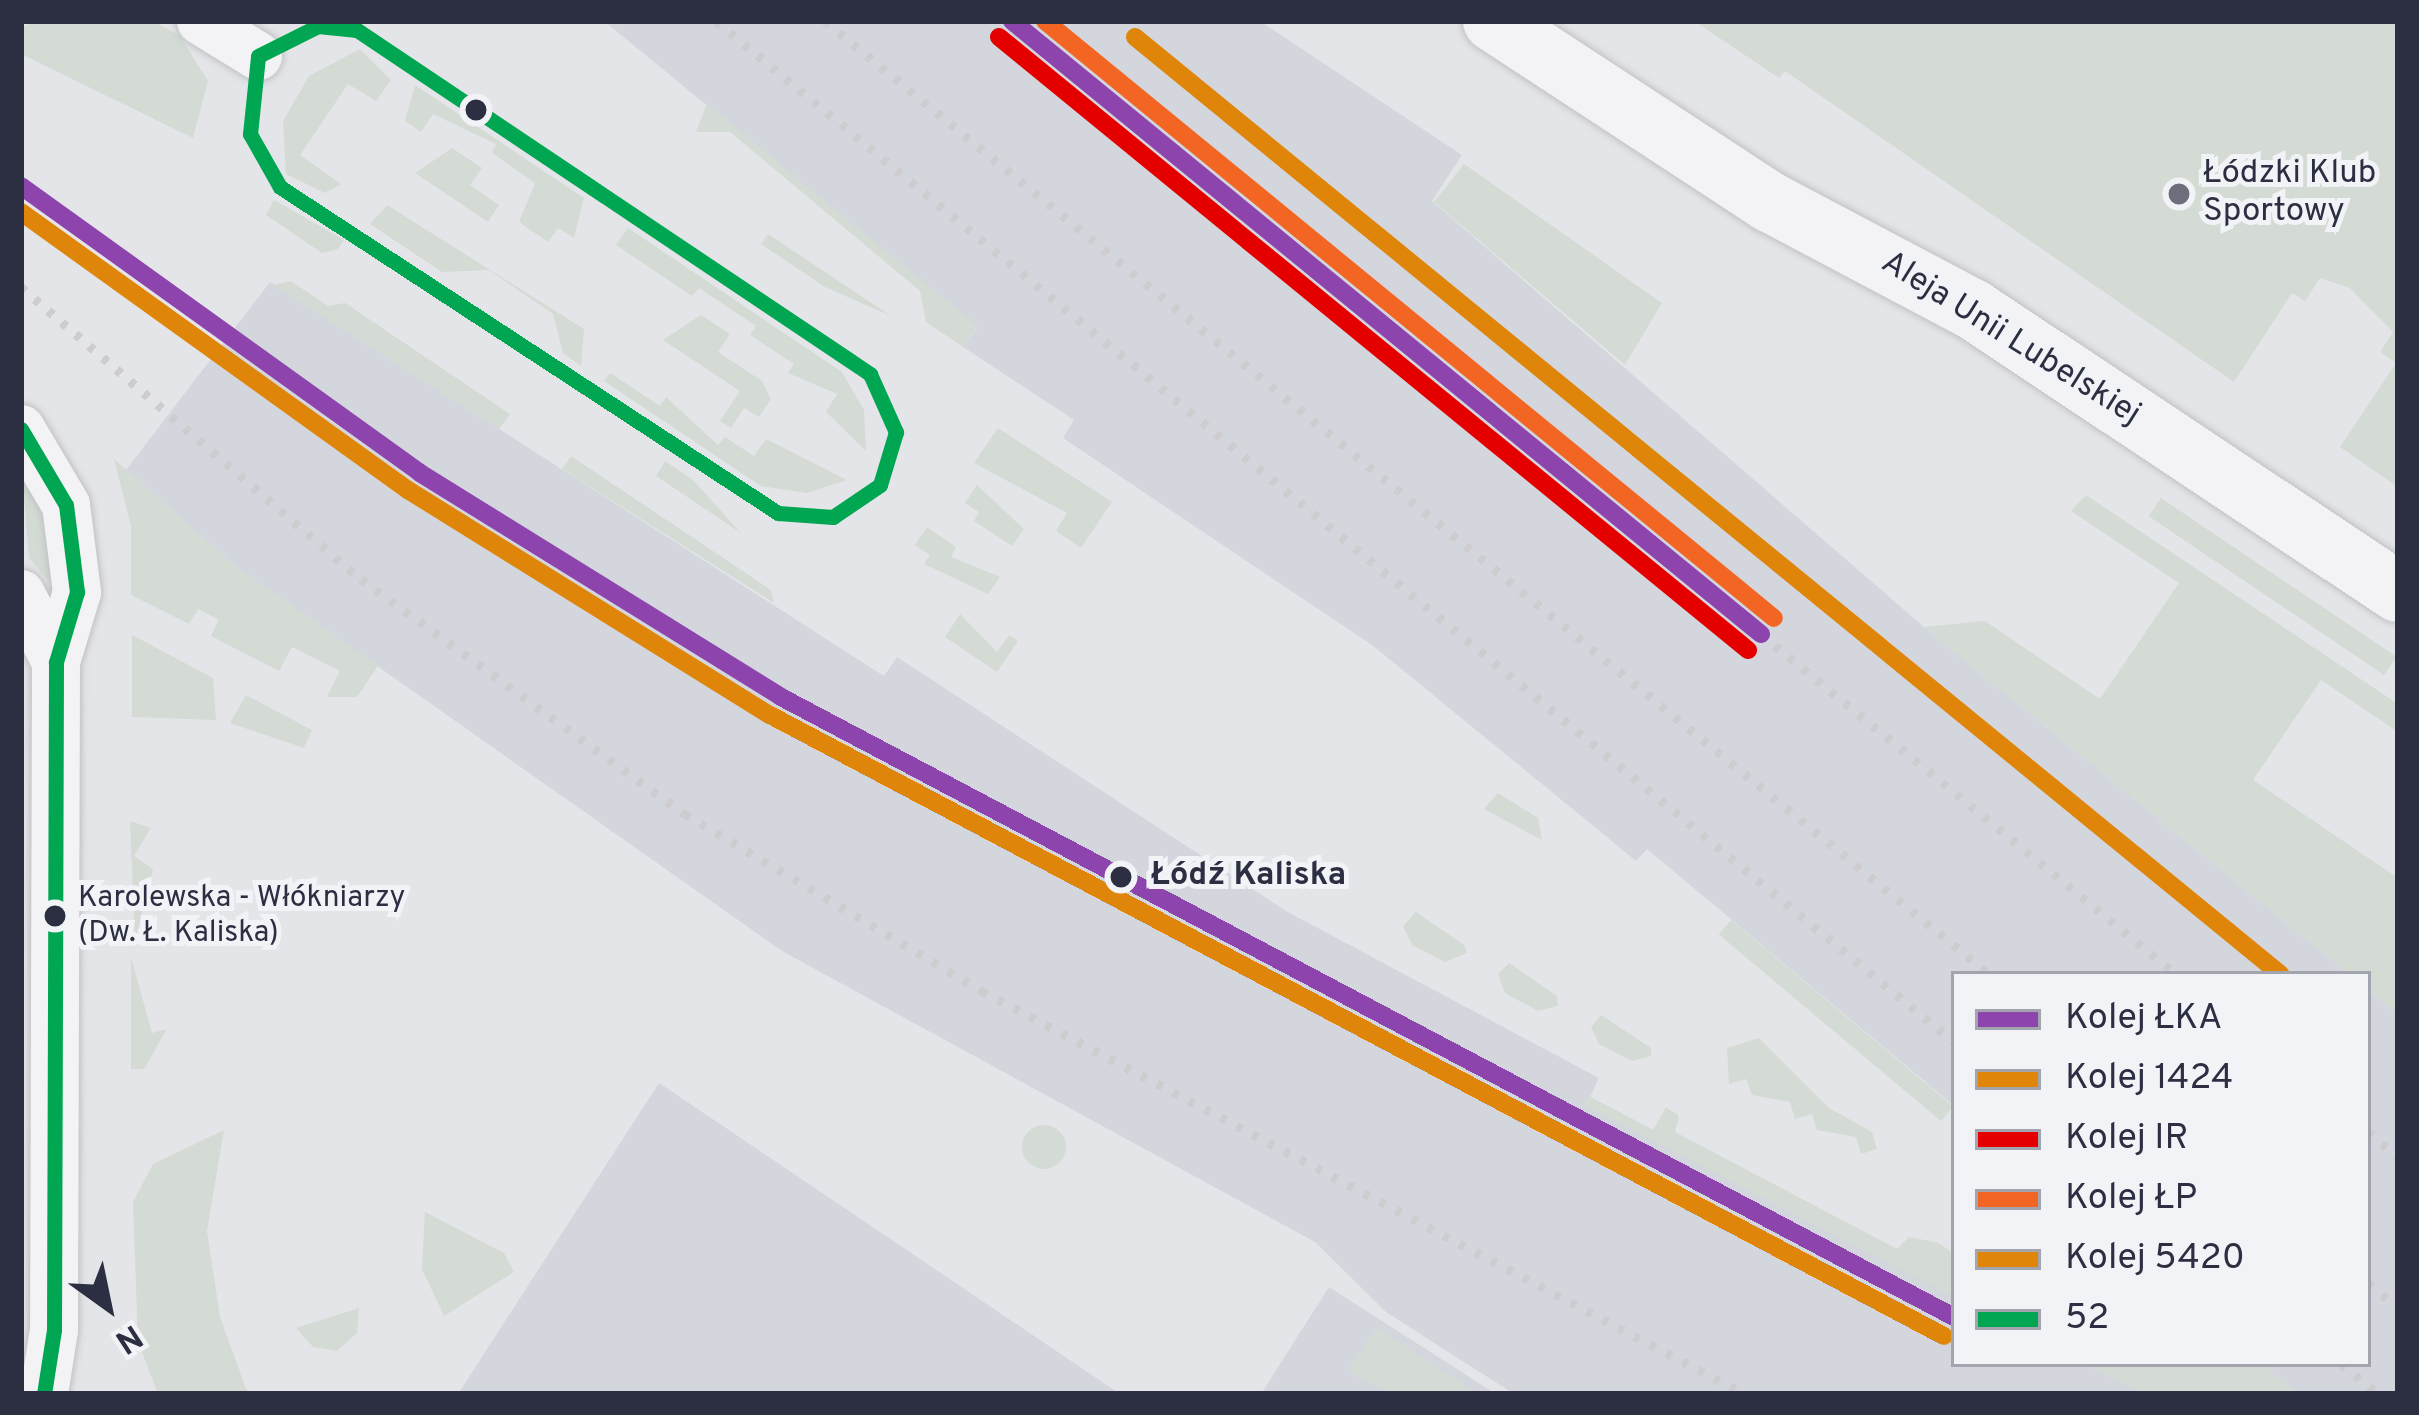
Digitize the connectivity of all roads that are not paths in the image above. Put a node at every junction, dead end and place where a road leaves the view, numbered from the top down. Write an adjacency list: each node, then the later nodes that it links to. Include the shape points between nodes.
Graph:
1 (202, 21): 3 (street)
2 (1493, 21): 5 (street, Aleja Unii Lubelskiej, via 1769,202 1974,310)
3 (258, 56)
4 (21, 428): 7 (street, via 57,478 72,537 77,592)
5 (2398, 592)
6 (21, 594): 7 (street)
7 (56, 662): 8 (street, via 55,1280)
8 (44, 1394)

